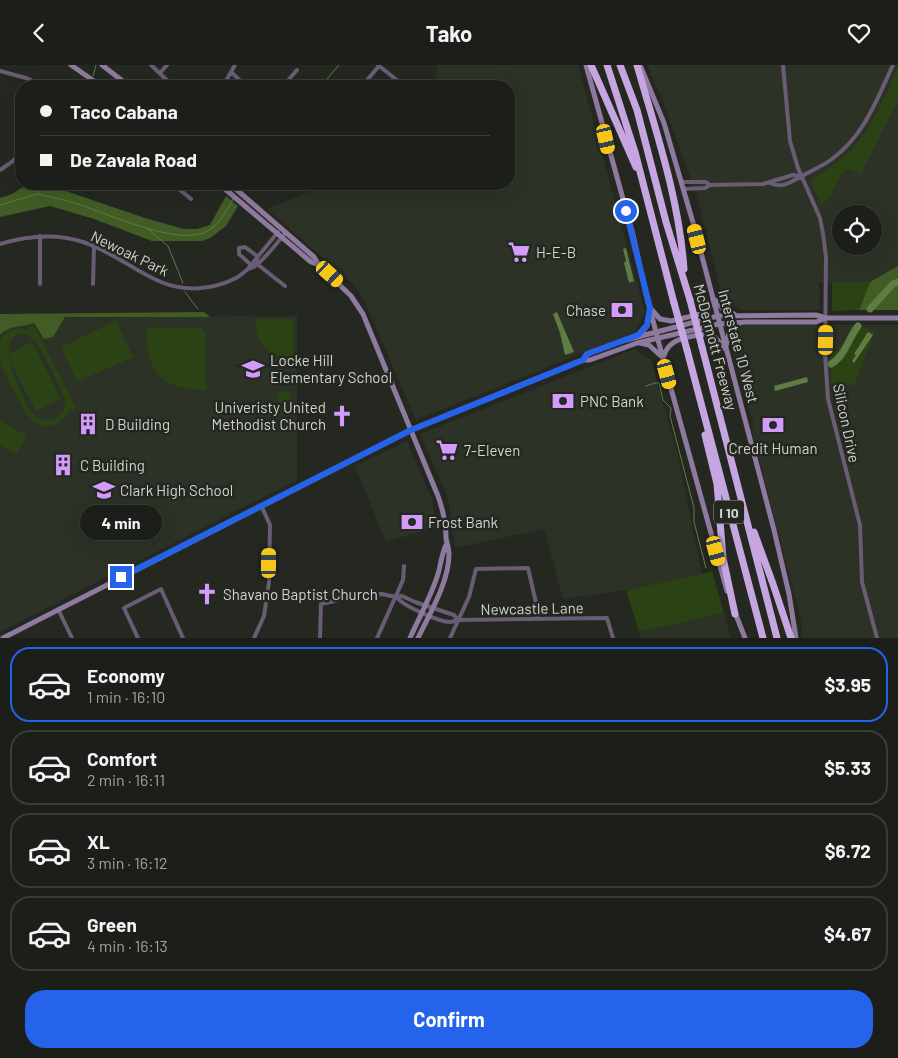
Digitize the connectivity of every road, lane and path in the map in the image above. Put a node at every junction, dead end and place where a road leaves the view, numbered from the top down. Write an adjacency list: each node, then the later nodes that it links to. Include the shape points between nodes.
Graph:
1 (71, 65): 19 (main road)
2 (102, 65): 20 (main road)
3 (151, 65): 17 (street)
4 (167, 65): 17 (street)
5 (235, 65): 16 (street)
6 (379, 65): 25 (street); 26 (street)
7 (586, 65): 51 (main road)
8 (590, 65): 36 (highway)
9 (607, 65): 36 (highway, McDermott Freeway / I 10)
10 (620, 65): 46 (highway, McDermott Freeway / I 10, via 637,110)
11 (639, 65): 30 (main road, Interstate 10 West, via 664,123); 46 (highway, via 678,216)
12 (783, 65): 29 (street, Silicon Drive, via 790,141)
13 (893, 65): 29 (street, via 866,122 851,143 832,160)
14 (297, 70): 24 (street)
15 (0, 71): 18 (street)
16 (231, 72): 22 (street); 23 (street)
17 (160, 73): 21 (street)
18 (30, 80)
19 (93, 80)
20 (121, 80)
21 (167, 80)
22 (226, 80)
23 (240, 80)
24 (288, 80)
25 (367, 80)
26 (397, 80)
27 (15, 160): 28 (street)
28 (0, 170)
29 (802, 176): 31 (street, via 794,182 776,186 770,183); 54 (street, Silicon Drive, via 824,234)
30 (682, 182): 31 (street, via 706,182); 32 (main road, Interstate 10 West)
31 (710, 185): 32 (street)
32 (683, 189): 50 (main road, Interstate 10 West)
33 (180, 190): 37 (street)
34 (227, 190): 38 (main road)
35 (236, 190): 38 (main road)
36 (648, 195): 65 (highway, McDermott Freeway / I 10, bridge)
37 (190, 199)
38 (281, 232): 42 (street); 44 (street, Newoak Park); 66 (main road, via 346,290 363,315)
39 (40, 237): 40 (street, Newoak Park); 41 (street, Newoak Park, via 70,239); 47 (street)
40 (0, 243)
41 (94, 246): 45 (street, Newoak Park, via 161,282 178,287 212,287); 48 (street)
42 (257, 257): 43 (street); 43 (street, via 245,247 239,248 239,254); 44 (street)
43 (250, 264): 44 (street); 45 (street)
44 (257, 264): 45 (street, Newoak Park); 49 (street)
45 (247, 270)
46 (684, 281): 67 (highway, McDermott Freeway / I 10, bridge)
47 (40, 284)
48 (93, 284)
49 (285, 286)
50 (713, 298): 51 (main road, via 705,313 671,321 660,319); 52 (main road, via 723,309); 53 (main road, Interstate 10 West)
51 (650, 308): 58 (main road); 59 (main road, via 647,326)
52 (736, 315): 53 (main road); 54 (main road, via 816,315)
53 (718, 316): 57 (main road, Interstate 10 West); 58 (main road)
54 (826, 318): 55 (main road); 56 (main road, via 816,322); 102 (street, Silicon Drive, via 828,401 860,525 862,582)
55 (898, 318)
56 (746, 322): 57 (main road); 62 (main road, via 730,329)
57 (719, 324): 60 (main road); 62 (main road, Interstate 10 West)
58 (656, 331): 59 (main road); 60 (main road)
59 (638, 335): 64 (main road, via 587,354)
60 (658, 338): 61 (main road); 63 (main road)
61 (637, 343): 63 (main road, via 649,345); 64 (main road)
62 (725, 349): 63 (main road, via 715,336 705,334 675,341 668,346); 101 (main road, Interstate 10 West, via 778,548)
63 (663, 359): 79 (main road)
64 (583, 360): 66 (main road)
65 (696, 385): 79 (highway, via 716,484 723,558); 98 (highway, McDermott Freeway / I 10)
66 (411, 430): 68 (main road); 69 (main road, via 440,502)
67 (734, 471): 99 (highway, McDermott Freeway / I 10); 100 (highway)
68 (261, 505): 76 (main road); 84 (street, via 270,525 268,592)
69 (446, 543): 74 (main road, via 438,577); 75 (main road, via 450,552 446,574)
70 (404, 566): 71 (street, via 403,580)
71 (396, 597): 72 (street, Newcastle Lane); 73 (street, Newcastle Lane); 91 (street, Newcastle Lane, via 368,594 320,603); 92 (street)
72 (409, 600): 73 (street); 74 (street, Newcastle Lane)
73 (407, 605): 77 (street, Newcastle Lane)
74 (425, 606): 75 (street, Newcastle Lane); 77 (main road)
75 (432, 608): 78 (street, Newcastle Lane); 80 (main road)
76 (58, 609): 86 (main road); 87 (street)
77 (422, 612): 80 (street, Newcastle Lane); 93 (main road)
78 (447, 614): 82 (street, Newcastle Lane); 83 (street)
79 (735, 614): 97 (main road)
80 (429, 615): 83 (street, Newcastle Lane); 94 (main road)
81 (537, 619): 82 (street, Newcastle Lane); 82 (street, via 528,568 476,569 469,597); 96 (street, Newcastle Lane, via 607,618)
82 (458, 620): 83 (street, Newcastle Lane); 95 (street)
83 (445, 621)
84 (262, 622): 85 (street); 90 (street)
85 (268, 625)
86 (3, 638)
87 (72, 638)
88 (138, 638): 89 (street, via 124,608 161,589)
89 (183, 638)
90 (254, 638)
91 (320, 638)
92 (377, 638)
93 (410, 638)
94 (418, 638)
95 (450, 638)
96 (613, 638)
97 (744, 638)
98 (763, 638)
99 (777, 638)
100 (791, 638)
101 (796, 638)
102 (877, 638)

